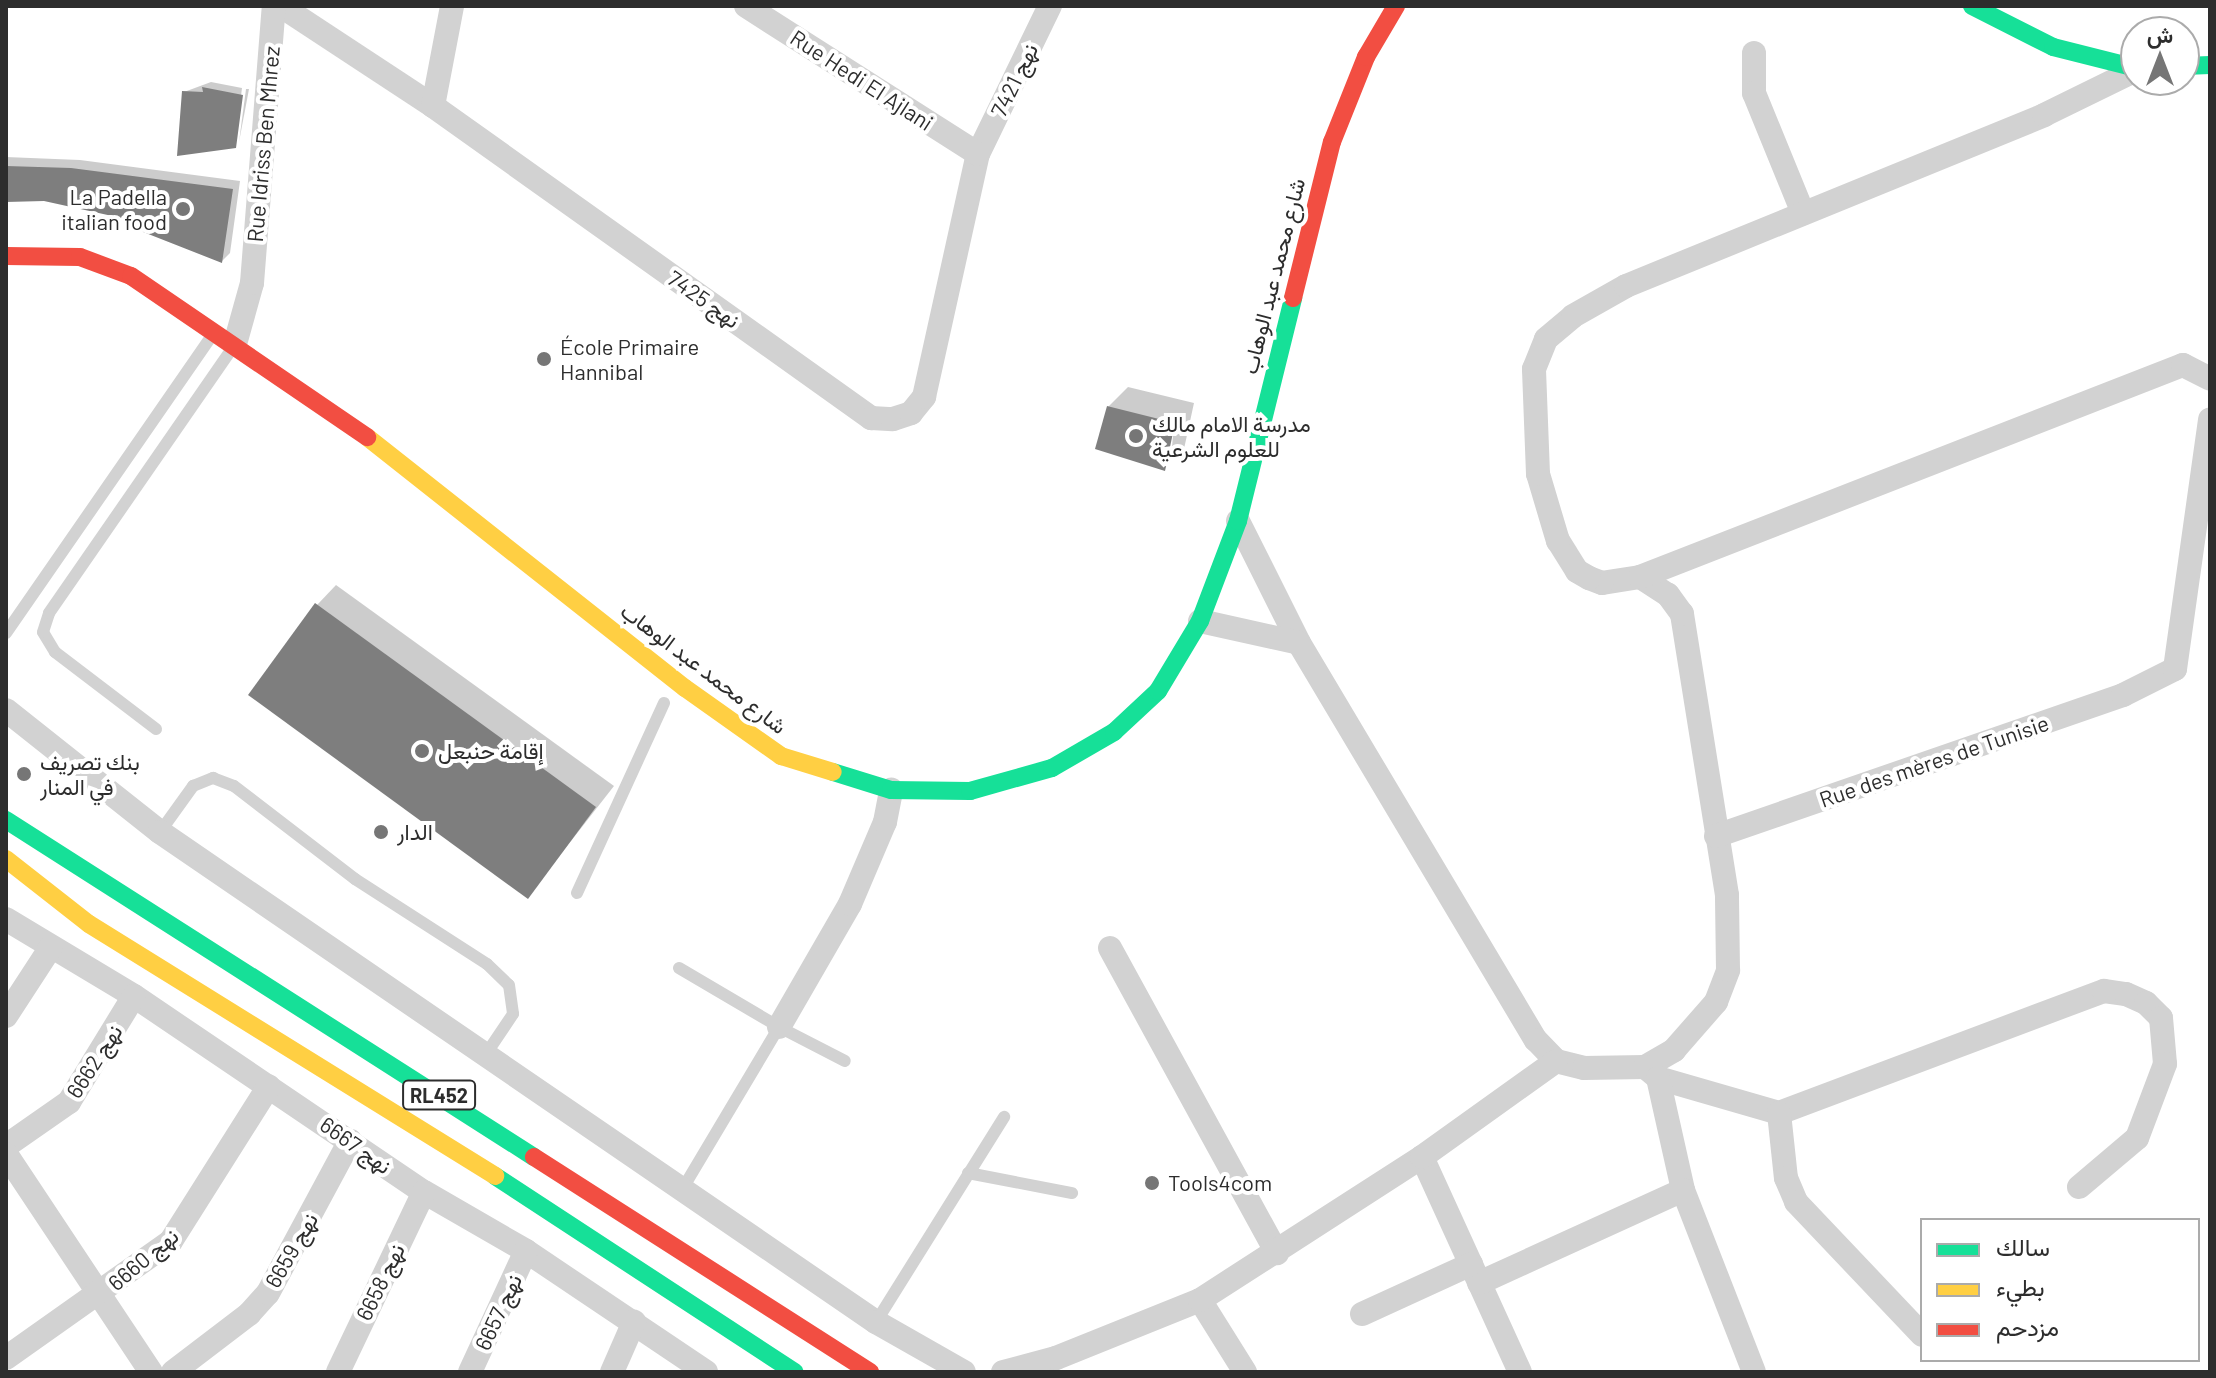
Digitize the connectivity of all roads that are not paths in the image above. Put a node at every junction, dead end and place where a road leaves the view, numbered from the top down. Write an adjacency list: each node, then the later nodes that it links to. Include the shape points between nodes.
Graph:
1 (274, 6): 15 (street, Rue Idriss Ben Mhrez, via 252,283)
2 (281, 6): 11 (street, نهج 7425)
3 (452, 6): 11 (street)
4 (746, 6): 12 (street, Rue Hedi El Ajlani)
5 (1050, 6): 12 (street, نهج 7421)
6 (1396, 6): 18 (main road, شارع محمد عبد الوهاب, via 1366,57 1332,142)
7 (1972, 6): 9 (main road, via 2053,47)
8 (1754, 53): 13 (street, via 1757,103)
9 (2120, 65)
10 (2120, 77): 13 (street, via 2044,115)
11 (433, 106): 12 (street, نهج 7425, via 871,418 911,413 924,397)
12 (978, 154)
13 (1803, 213): 19 (street, via 1626,286 1573,316 1546,339 1534,369 1538,474 1558,541 1577,571 1589,578 1602,583)
14 (6, 256): 15 (main road, شارع محمد عبد الوهاب, via 80,257 131,276)
15 (225, 337): 21 (lane); 25 (lane, via 49,613 43,632 55,652); 26 (main road, شارع محمد عبد الوهاب, via 393,455 685,688 781,756)
16 (2210, 379): 19 (street, via 2183,365)
17 (2210, 419): 30 (street, Rue des mères de Tunisie, via 2175,669 2151,683)
18 (1238, 521): 20 (main road, شارع محمد عبد الوهاب); 22 (street)
19 (1640, 577): 30 (street, via 1668,595 1689,636)
20 (1200, 621): 22 (street); 26 (main road, شارع محمد عبد الوهاب, via 1158,691 1114,732 1052,768 970,791)
21 (6, 633)
22 (1299, 643): 45 (street, via 1514,1007)
23 (664, 703): 33 (lane)
24 (6, 710): 29 (street)
25 (156, 729)
26 (891, 790): 42 (street, via 885,822 850,904)
27 (30, 811): 32 (main road, via 76,846)
28 (6, 820): 32 (main road, RL452)
29 (160, 832): 43 (street); 43 (lane, via 193,786 213,778 234,786 355,879 487,964 509,985 513,1014)
30 (1716, 836): 46 (street, via 1731,933 1728,970 1716,1002)
31 (6, 859): 36 (main road, RL452)
32 (113, 893): 77 (main road, RL452, via 549,1162)
33 (577, 893)
34 (22, 896): 36 (main road)
35 (6, 919): 37 (street, نهج 6667)
36 (89, 924): 76 (main road, RL452, via 533,1199)
37 (51, 947): 40 (street, نهج 6667); 41 (street)
38 (1110, 948): 61 (street)
39 (679, 968): 42 (lane)
40 (134, 996): 47 (street, نهج 6667); 51 (street, نهج 6662, via 69,1102)
41 (6, 1016)
42 (779, 1027): 44 (lane); 56 (lane)
43 (486, 1054): 56 (street)
44 (845, 1061)
45 (1556, 1061): 46 (street); 53 (street)
46 (1652, 1072): 48 (street); 57 (street)
47 (269, 1086): 50 (street, نهج 6667); 63 (street, نهج 6660, via 171,1241)
48 (1779, 1113): 55 (street, via 2104,991 2126,994 2161,1018 2165,1064 2137,1138); 68 (street, via 1786,1178 1796,1202)
49 (1004, 1117): 54 (lane)
50 (350, 1141): 58 (street, نهج 6667); 71 (street, نهج 6659, via 268,1293)
51 (6, 1146)
52 (6, 1154): 63 (street)
53 (1422, 1157): 61 (street); 62 (street)
54 (968, 1173): 59 (lane); 67 (lane)
55 (2079, 1187)
56 (682, 1190): 67 (street)
57 (1683, 1190): 62 (street); 82 (street)
58 (424, 1192): 60 (street, نهج 6667); 72 (street, نهج 6658)
59 (1072, 1193)
60 (526, 1251): 66 (street, نهج 6667); 73 (street, نهج 6657)
61 (1277, 1253): 64 (street)
62 (1475, 1274): 65 (street); 81 (street)
63 (103, 1293): 69 (street, نهج 6660); 70 (street)
64 (1200, 1300): 79 (street, via 1056,1358); 80 (street)
65 (1362, 1314)
66 (634, 1322): 74 (street); 75 (street, نهج 6667)
67 (876, 1322): 78 (street)
68 (1920, 1333)
69 (6, 1358)
70 (151, 1372)
71 (173, 1372)
72 (338, 1372)
73 (470, 1372)
74 (612, 1372)
75 (706, 1372)
76 (794, 1372)
77 (870, 1372)
78 (964, 1372)
79 (1003, 1372)
80 (1245, 1372)
81 (1520, 1372)
82 (1754, 1372)

